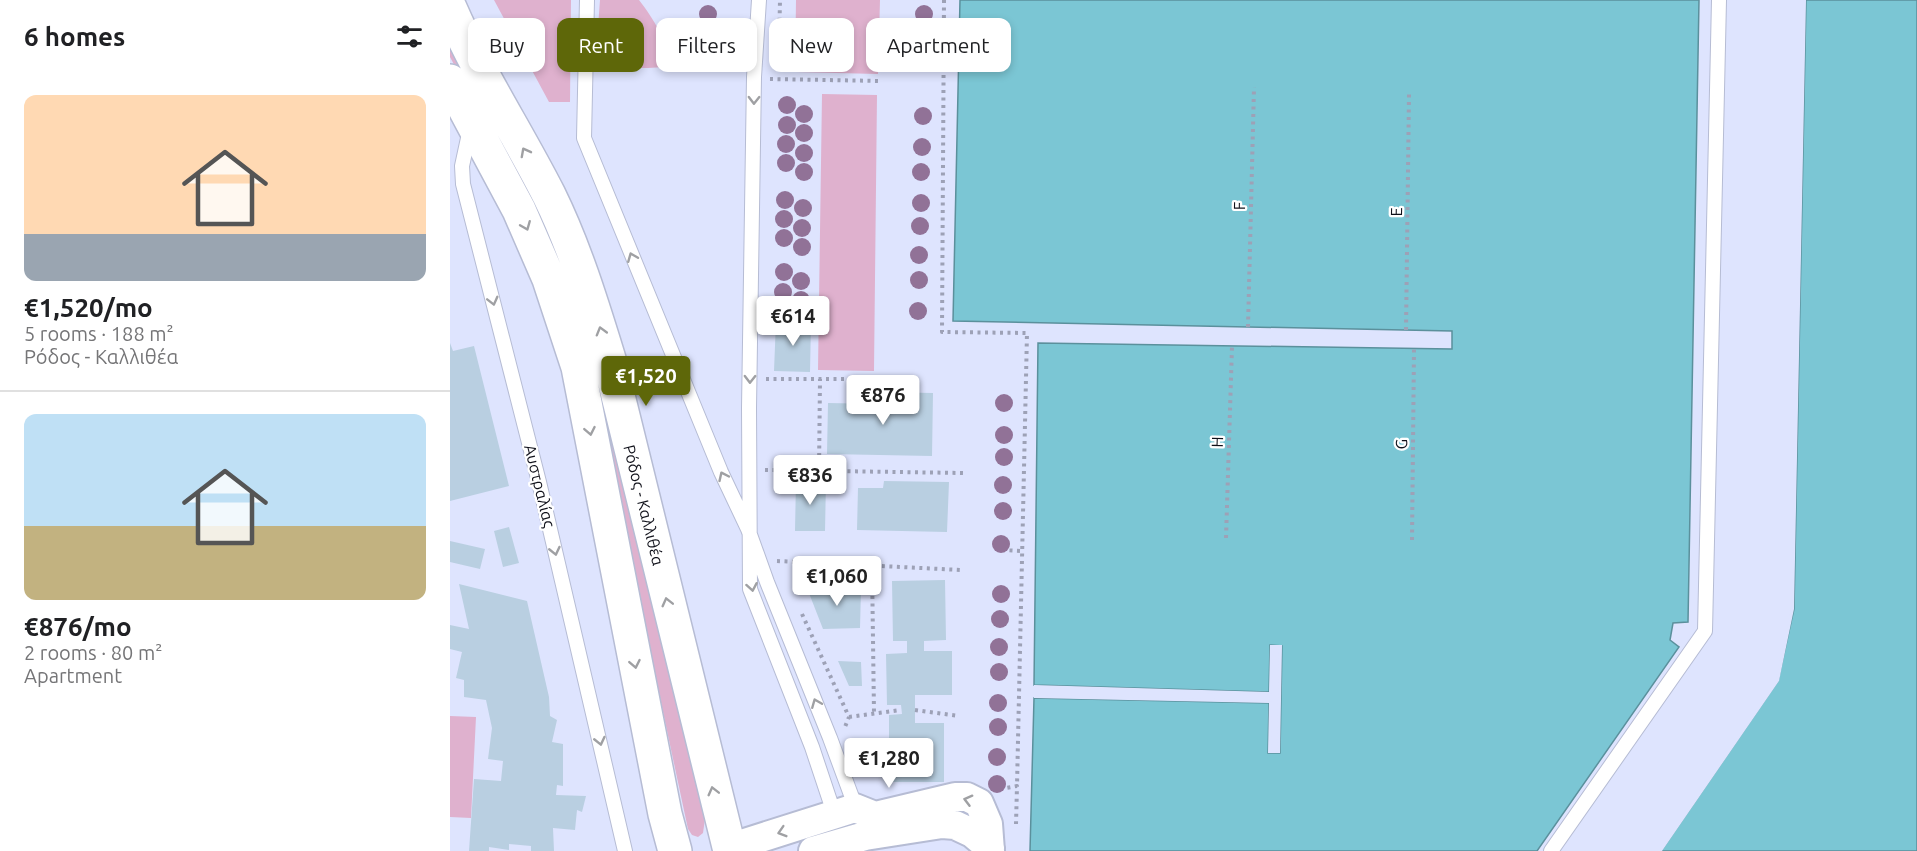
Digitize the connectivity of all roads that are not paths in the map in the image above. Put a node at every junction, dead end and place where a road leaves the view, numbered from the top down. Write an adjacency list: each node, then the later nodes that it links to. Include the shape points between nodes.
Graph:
1 (587, 0): 7 (lane, one-way to 1, via 584,138)
2 (759, 0): 7 (lane, one-way to 7)
3 (1719, 0): 15 (lane, via 1705,631)
4 (450, 8): 10 (main road, Ρόδος - Καλλιθέα, one-way to 4, via 593,306 548,194)
5 (450, 81): 6 (main road)
6 (472, 121): 12 (lane, Αυστραλίας, one-way to 12, via 462,166 463,184 539,482); 13 (main road, one-way to 13, via 540,258 578,367)
7 (748, 529): 8 (lane, one-way to 7, via 830,738); 8 (lane, one-way to 8, via 750,589 812,747)
8 (845, 811): 9 (lane); 9 (lane); 10 (street, one-way to 10); 11 (street, one-way to 8, via 988,824 979,803 967,797 875,816)
9 (854, 839): 11 (street, via 955,825 972,833); 14 (street)
10 (726, 850)
11 (990, 850)
12 (625, 851)
13 (675, 851)
14 (813, 851)
15 (1551, 851)

